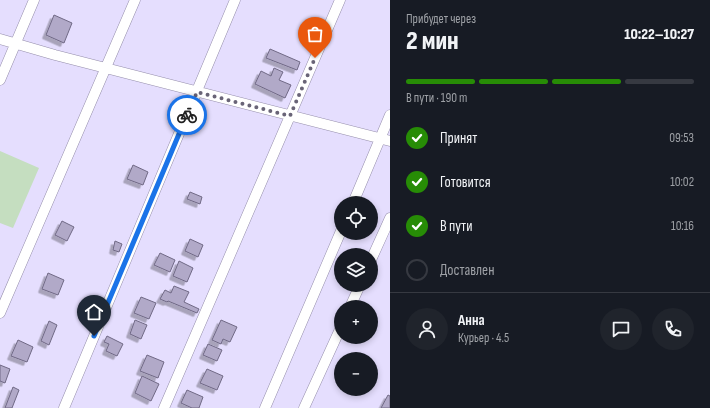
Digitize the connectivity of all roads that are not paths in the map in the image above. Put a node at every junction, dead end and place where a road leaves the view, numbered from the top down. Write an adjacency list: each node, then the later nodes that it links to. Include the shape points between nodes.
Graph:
1 (34, 0): 6 (street)
2 (135, 0): 7 (street)
3 (235, 0): 9 (street)
4 (340, 0): 11 (street)
5 (0, 39): 6 (street)
6 (16, 43): 7 (street); 8 (street)
7 (105, 68): 9 (street); 18 (street)
8 (0, 80)
9 (197, 92): 11 (street); 20 (street)
10 (390, 115): 12 (street)
11 (290, 116): 12 (street); 21 (street)
12 (380, 139): 13 (street); 14 (street)
13 (390, 142)
14 (356, 196)
15 (390, 218): 17 (street)
16 (337, 240): 22 (street)
17 (376, 248)
18 (0, 313)
19 (334, 342): 23 (street)
20 (64, 408)
21 (164, 408)
22 (265, 408)
23 (304, 408)

